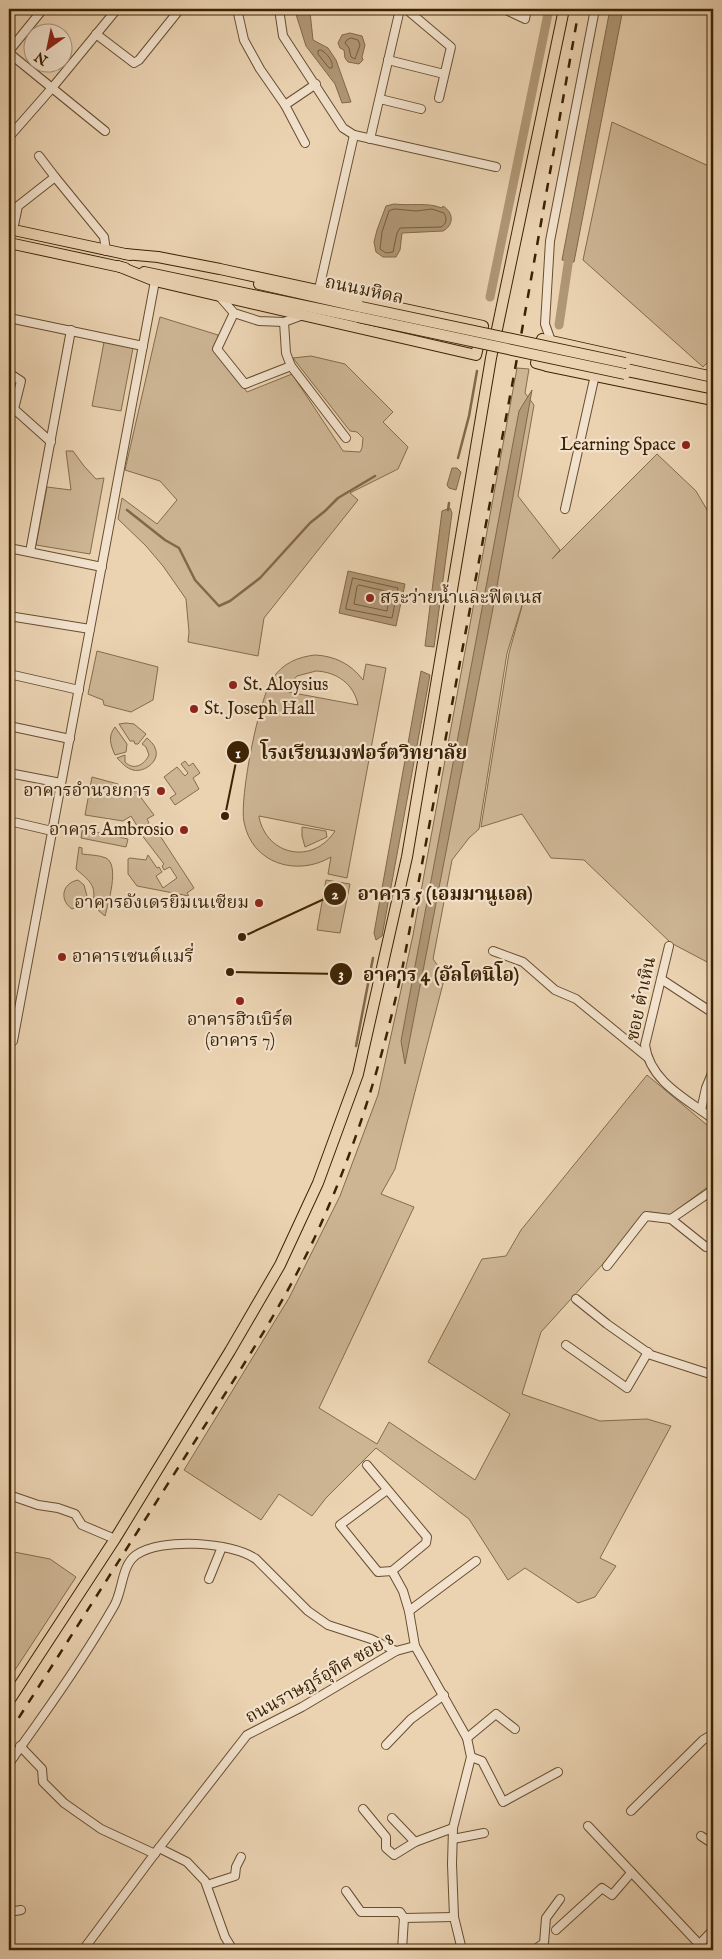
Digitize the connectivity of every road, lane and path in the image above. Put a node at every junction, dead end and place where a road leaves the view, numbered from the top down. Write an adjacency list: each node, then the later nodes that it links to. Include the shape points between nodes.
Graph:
1 (43, 9): 13 (street)
2 (117, 9): 12 (street)
3 (180, 9): 12 (street, via 134,63)
4 (238, 9): 20 (street, via 244,40)
5 (279, 9): 16 (street, via 283,36)
6 (400, 9): 14 (street)
7 (406, 9): 15 (street, via 451,47)
8 (504, 9): 9 (street, via 525,19)
9 (527, 9)
10 (564, 9): 44 (main road)
11 (595, 9): 46 (street, via 550,241)
12 (96, 34): 17 (street)
13 (9, 52): 17 (street)
14 (388, 60): 15 (street); 19 (street)
15 (444, 74): 18 (street)
16 (316, 84): 20 (street); 23 (street, via 343,128)
17 (52, 88): 22 (street); 24 (street)
18 (439, 98)
19 (380, 99): 21 (street); 25 (street)
20 (285, 105): 26 (street)
21 (421, 109)
22 (105, 130)
23 (354, 135): 25 (street); 36 (street)
24 (9, 137)
25 (370, 139): 28 (street)
26 (305, 142)
27 (39, 156): 29 (street)
28 (496, 167)
29 (55, 177): 30 (street, via 18,206); 32 (street, via 104,237)
30 (11, 230): 32 (main road, ถนนมหิดล)
31 (9, 243): 34 (main road, ถนนมหิดล)
32 (106, 250): 33 (main road, ถนนมหิดล)
33 (125, 254): 36 (main road, via 168,259); 38 (main road, ถนนมหิดล)
34 (118, 266): 35 (main road); 38 (main road, ถนนมหิดล)
35 (156, 281): 37 (main road); 47 (street)
36 (319, 289): 43 (main road)
37 (220, 297): 39 (street); 40 (main road)
38 (359, 312): 54 (main road, ถนนมหิดล, bridge); 55 (main road, ถนนมหิดล, bridge)
39 (234, 313): 42 (street, via 259,321); 50 (street, via 217,349 245,384)
40 (303, 315): 42 (street); 48 (main road)
41 (9, 318): 45 (street)
42 (284, 322): 50 (street, via 286,353)
43 (483, 326): 44 (main road); 48 (main road)
44 (497, 328): 49 (main road)
45 (71, 330): 47 (street); 58 (street)
46 (546, 340): 52 (main road, via 547,366); 53 (main road)
47 (143, 346): 62 (street)
48 (476, 355): 49 (main road)
49 (491, 358): 93 (main road, via 407,857 358,1074 318,1182 280,1265)
50 (291, 366): 57 (street)
51 (9, 373): 58 (street, via 20,381 14,409)
52 (595, 375): 56 (main road); 59 (street)
53 (713, 377)
54 (713, 382)
55 (713, 394)
56 (713, 400)
57 (346, 438)
58 (51, 442): 61 (street)
59 (566, 509)
60 (9, 548): 61 (street)
61 (30, 552): 62 (street)
62 (102, 567): 64 (street)
63 (9, 616): 64 (street)
64 (90, 629): 66 (street)
65 (9, 674): 66 (street)
66 (79, 690): 68 (street)
67 (9, 726): 68 (street)
68 (70, 739): 70 (street)
69 (9, 773): 70 (street)
70 (61, 783): 72 (street)
71 (9, 821): 72 (street)
72 (52, 831): 77 (street)
73 (669, 946): 75 (street, ซอย ต๋าเหิน)
74 (492, 951): 78 (street, via 523,962 555,990 576,999)
75 (661, 979): 76 (street); 78 (street, ซอย ต๋าเหิน, via 645,1045)
76 (713, 1013)
77 (13, 1041)
78 (649, 1058): 80 (street, ซอย ต๋าเหิน, via 656,1072 672,1089)
79 (713, 1071): 80 (street)
80 (701, 1110): 81 (street, ซอย ต๋าเหิน)
81 (713, 1119)
82 (713, 1190): 83 (street)
83 (672, 1219): 84 (street, via 706,1247); 85 (street, via 646,1216)
84 (713, 1244)
85 (607, 1266)
86 (576, 1299): 88 (street)
87 (566, 1345): 88 (street, via 627,1388)
88 (648, 1352): 89 (street)
89 (713, 1376)
90 (367, 1465): 91 (street)
91 (387, 1490): 96 (street, via 427,1537 426,1543); 96 (street, via 340,1525 378,1572)
92 (9, 1495): 93 (street, via 75,1514 82,1525)
93 (115, 1539): 102 (main road)
94 (222, 1547): 97 (street); 100 (street, via 248,1553 308,1611 328,1625); 107 (street, via 193,1543 150,1547 135,1556 128,1564 116,1604)
95 (476, 1561): 98 (street)
96 (392, 1571): 98 (street)
97 (209, 1579)
98 (410, 1611): 99 (street)
99 (415, 1646): 100 (street, ถนนราษฎร์อุทิศ ซอย 8); 101 (street, ถนนราษฎร์อุทิศ ซอย 8)
100 (396, 1651): 121 (street, ถนนราษฎร์อุทิศ ซอย 8, via 248,1735)
101 (444, 1695): 105 (street, ถนนราษฎร์อุทิศ ซอย 8); 106 (street, via 411,1719)
102 (9, 1701)
103 (515, 1729): 105 (street, via 496,1714)
104 (713, 1734): 112 (street)
105 (467, 1738): 108 (street, ถนนราษฎร์อุทิศ ซอย 8)
106 (386, 1744)
107 (20, 1746): 109 (street); 121 (street, via 42,1769 42,1782 64,1804 101,1829)
108 (471, 1757): 110 (street, via 482,1761 503,1802); 115 (street, ถนนราษฎร์อุทิศ ซอย 8)
109 (9, 1764)
110 (558, 1772)
111 (363, 1809): 119 (street, via 386,1837 385,1846 392,1854)
112 (631, 1811)
113 (392, 1818): 119 (street)
114 (588, 1826): 123 (street)
115 (453, 1828): 118 (street, ถนนราษฎร์อุทิศ ซอย 8); 119 (street)
116 (484, 1833): 118 (street)
117 (701, 1836): 120 (street)
118 (453, 1839): 129 (street, ถนนราษฎร์อุทิศ ซอย 8)
119 (415, 1842)
120 (713, 1844)
121 (157, 1851): 124 (street, via 187,1862); 134 (street, ถนนราษฎร์อุทิศ ซอย 8)
122 (241, 1857): 124 (street, via 235,1876)
123 (631, 1873): 131 (street, via 612,1895 602,1888); 133 (street)
124 (207, 1885): 135 (street, via 225,1937)
125 (346, 1891): 130 (street, via 361,1912 400,1912)
126 (560, 1899): 138 (street, via 546,1918 544,1943)
127 (20, 1910): 128 (street)
128 (9, 1912)
129 (454, 1917): 130 (street); 137 (street, ถนนราษฎร์อุทิศ ซอย 8)
130 (404, 1918): 136 (street)
131 (556, 1930)
132 (713, 1930): 133 (street)
133 (697, 1947)
134 (83, 1950)
135 (233, 1950)
136 (402, 1950)
137 (462, 1950)
138 (534, 1950)

